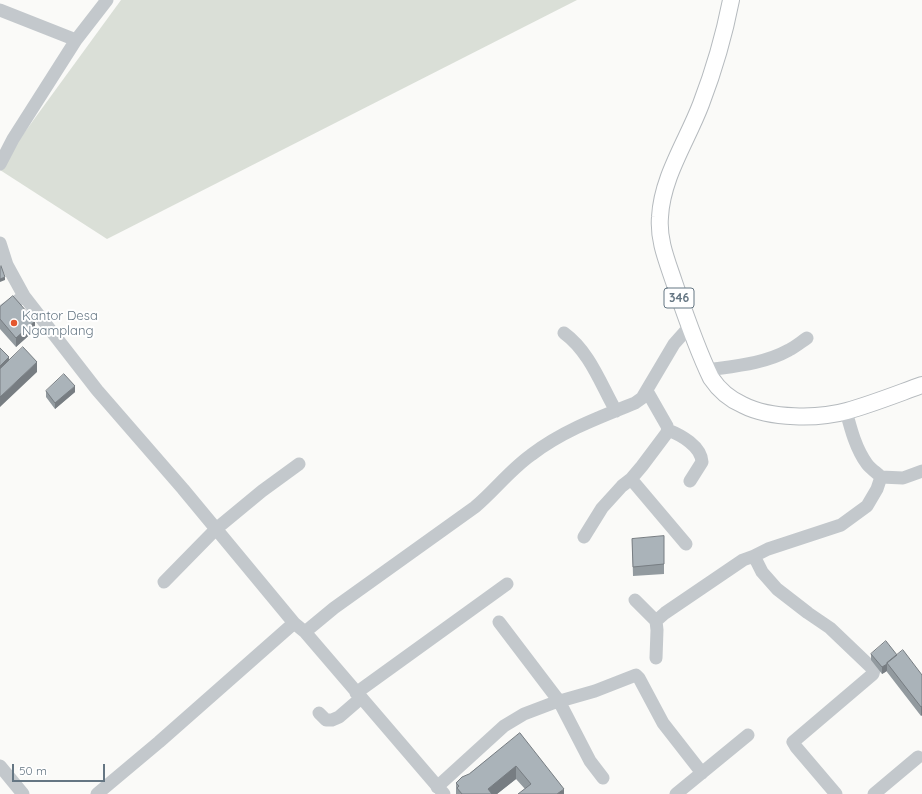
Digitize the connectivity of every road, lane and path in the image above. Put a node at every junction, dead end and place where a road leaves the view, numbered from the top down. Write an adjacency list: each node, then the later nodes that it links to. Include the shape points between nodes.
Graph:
1 (107, 0): 4 (street)
2 (731, 0): 9 (main road, 346, via 716,62 701,105 673,167 661,204 661,240)
3 (0, 10): 4 (street)
4 (76, 40): 5 (street)
5 (0, 164)
6 (0, 243): 7 (street, via 7,265)
7 (24, 296): 8 (street); 23 (street, via 97,390)
8 (0, 313)
9 (690, 326): 12 (main road, 346); 14 (street, via 674,344)
10 (564, 333): 15 (street, via 582,349)
11 (807, 338): 12 (street, via 767,359)
12 (707, 370): 16 (main road, 346, via 726,394 753,409 785,416)
13 (922, 385): 16 (main road, 346)
14 (647, 391): 15 (street, via 642,398); 17 (street)
15 (616, 411): 33 (street, via 551,441 530,455 475,507 334,608)
16 (846, 411): 20 (street, via 858,448 868,465)
17 (668, 430): 21 (street); 22 (street, via 681,436 700,453 702,462)
18 (299, 464): 23 (street)
19 (922, 471): 20 (street, via 903,478)
20 (881, 477): 26 (street, via 867,506 841,525)
21 (631, 479): 24 (street, via 602,508); 25 (street)
22 (690, 480)
23 (216, 529): 27 (street); 31 (street)
24 (584, 537)
25 (686, 544)
26 (754, 556): 30 (street, via 743,560); 47 (street, via 762,572 777,590 830,628 874,670 873,674 793,742)
27 (164, 582)
28 (507, 584): 35 (street)
29 (635, 600): 30 (street)
30 (656, 621): 34 (street)
31 (294, 622): 33 (street); 45 (street)
32 (499, 622): 36 (street)
33 (305, 632): 35 (street)
34 (656, 658)
35 (359, 695): 37 (street, via 335,719 326,720); 43 (street)
36 (559, 701): 41 (street, via 638,676 663,723); 42 (street, via 590,761); 43 (street, via 524,714 504,726)
37 (319, 713)
38 (748, 735): 41 (street)
39 (918, 757): 48 (street)
40 (0, 766): 44 (street)
41 (702, 773): 46 (street)
42 (603, 778)
43 (440, 790)
44 (23, 794)
45 (98, 794)
46 (676, 794)
47 (836, 794)
48 (874, 794)

